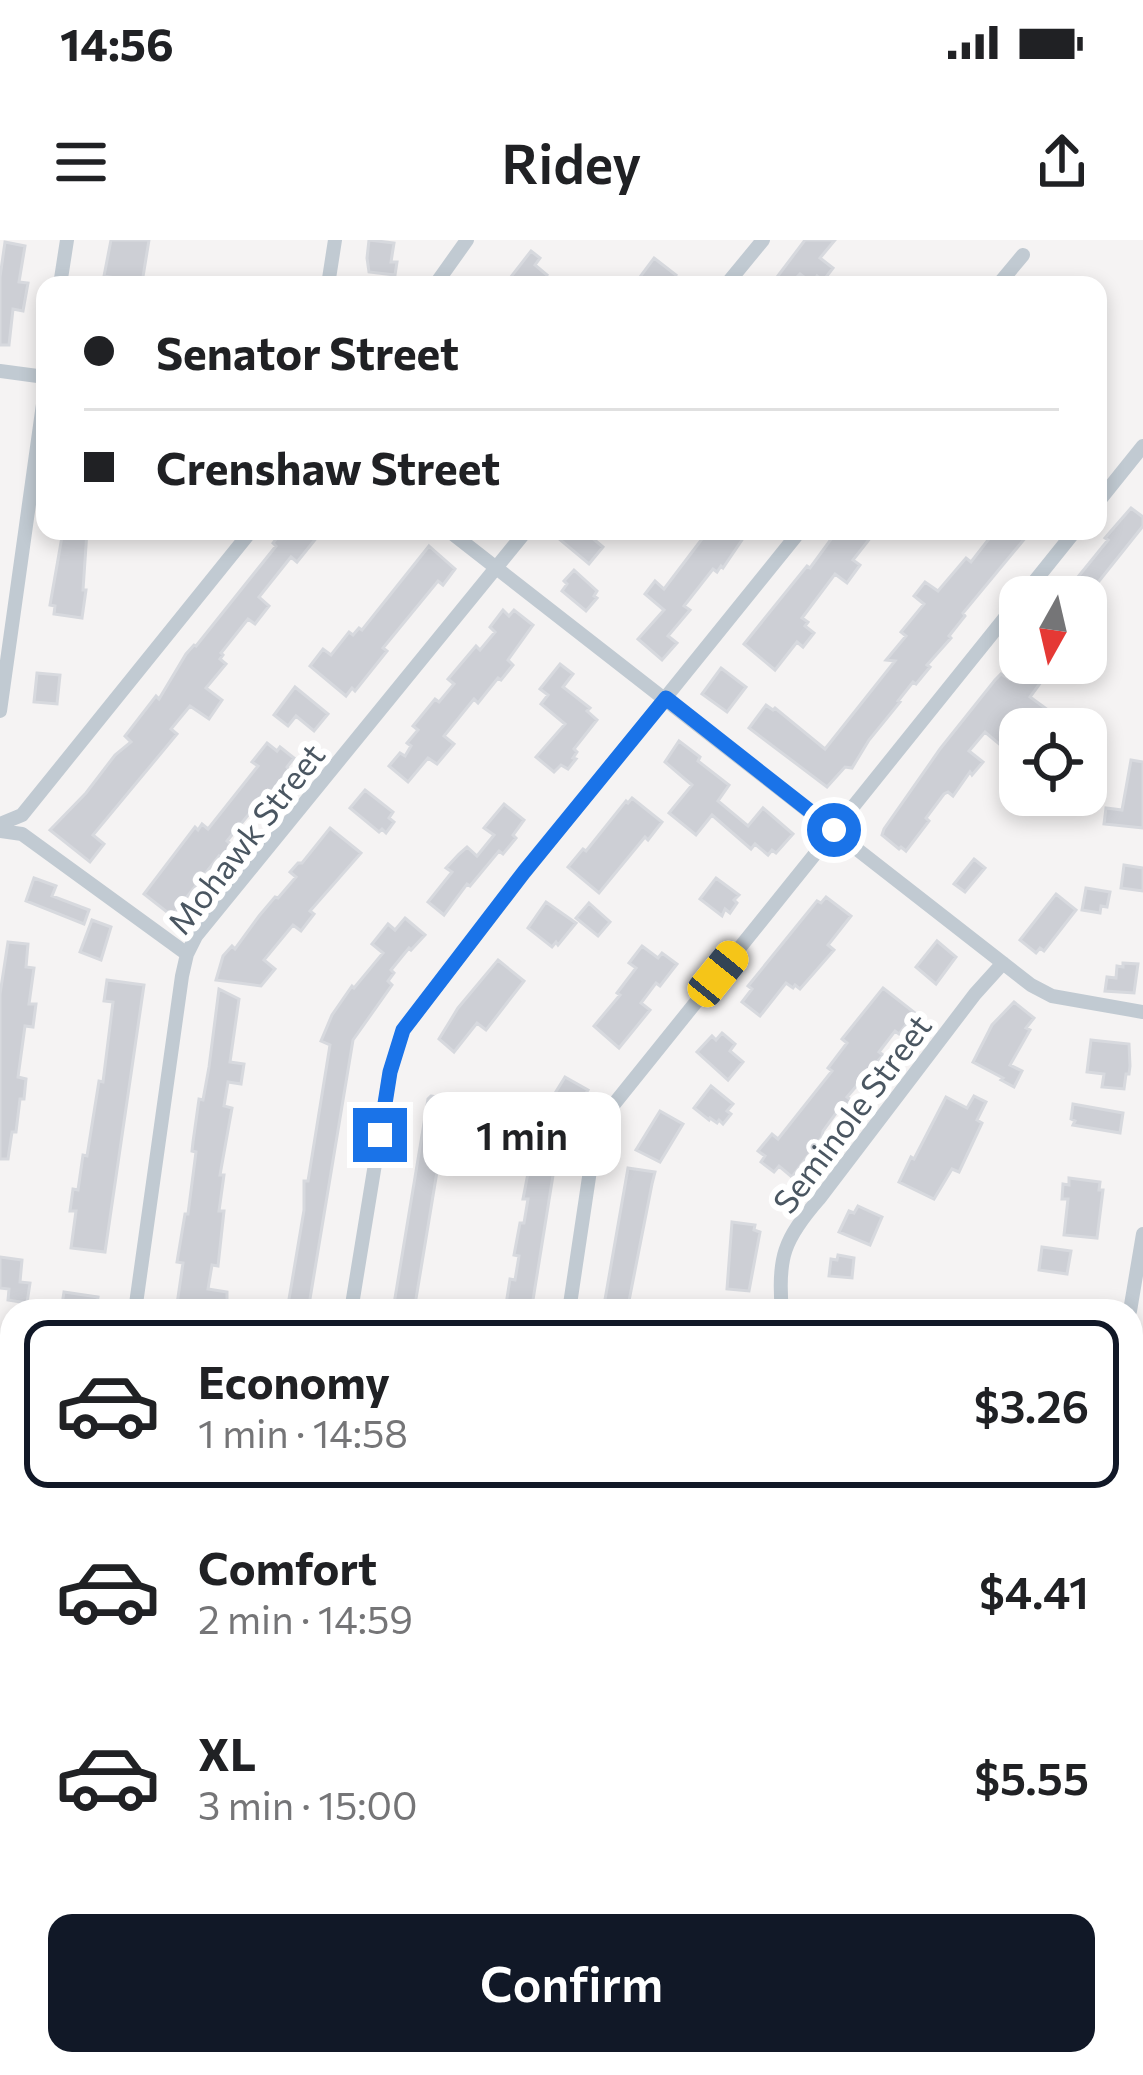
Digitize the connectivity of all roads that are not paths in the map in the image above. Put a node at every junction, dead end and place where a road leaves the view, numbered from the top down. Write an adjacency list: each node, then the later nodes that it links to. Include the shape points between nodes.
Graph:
1 (67, 240): 6 (street)
2 (335, 240): 7 (street)
3 (467, 240): 8 (street)
4 (763, 240): 9 (street)
5 (1023, 255): 10 (street)
6 (61, 276)
7 (329, 276)
8 (441, 276)
9 (734, 276)
10 (1006, 276)
11 (0, 370): 12 (street)
12 (36, 376)
13 (1143, 446): 15 (street)
14 (36, 454): 25 (street)
15 (1107, 491)
16 (243, 540): 26 (street, via 22,815)
17 (460, 540): 21 (street)
18 (519, 540): 21 (street, Mohawk Street)
19 (793, 540): 24 (street)
20 (1068, 540): 22 (street)
21 (496, 568): 24 (street); 28 (street, Mohawk Street)
22 (1039, 576)
23 (999, 625): 27 (street)
24 (666, 698): 27 (street); 33 (street, via 403,1030)
25 (0, 711)
26 (0, 827): 28 (street, via 22,834)
27 (834, 830): 29 (street); 34 (street, via 602,1119)
28 (187, 954): 32 (street, Mohawk Street)
29 (1004, 963): 30 (street, via 1052,996); 35 (street, Seminole Street, via 795,1226 779,1269)
30 (1143, 1012)
31 (1143, 1234): 36 (street)
32 (137, 1299)
33 (353, 1299)
34 (571, 1299)
35 (781, 1299)
36 (1132, 1299)

